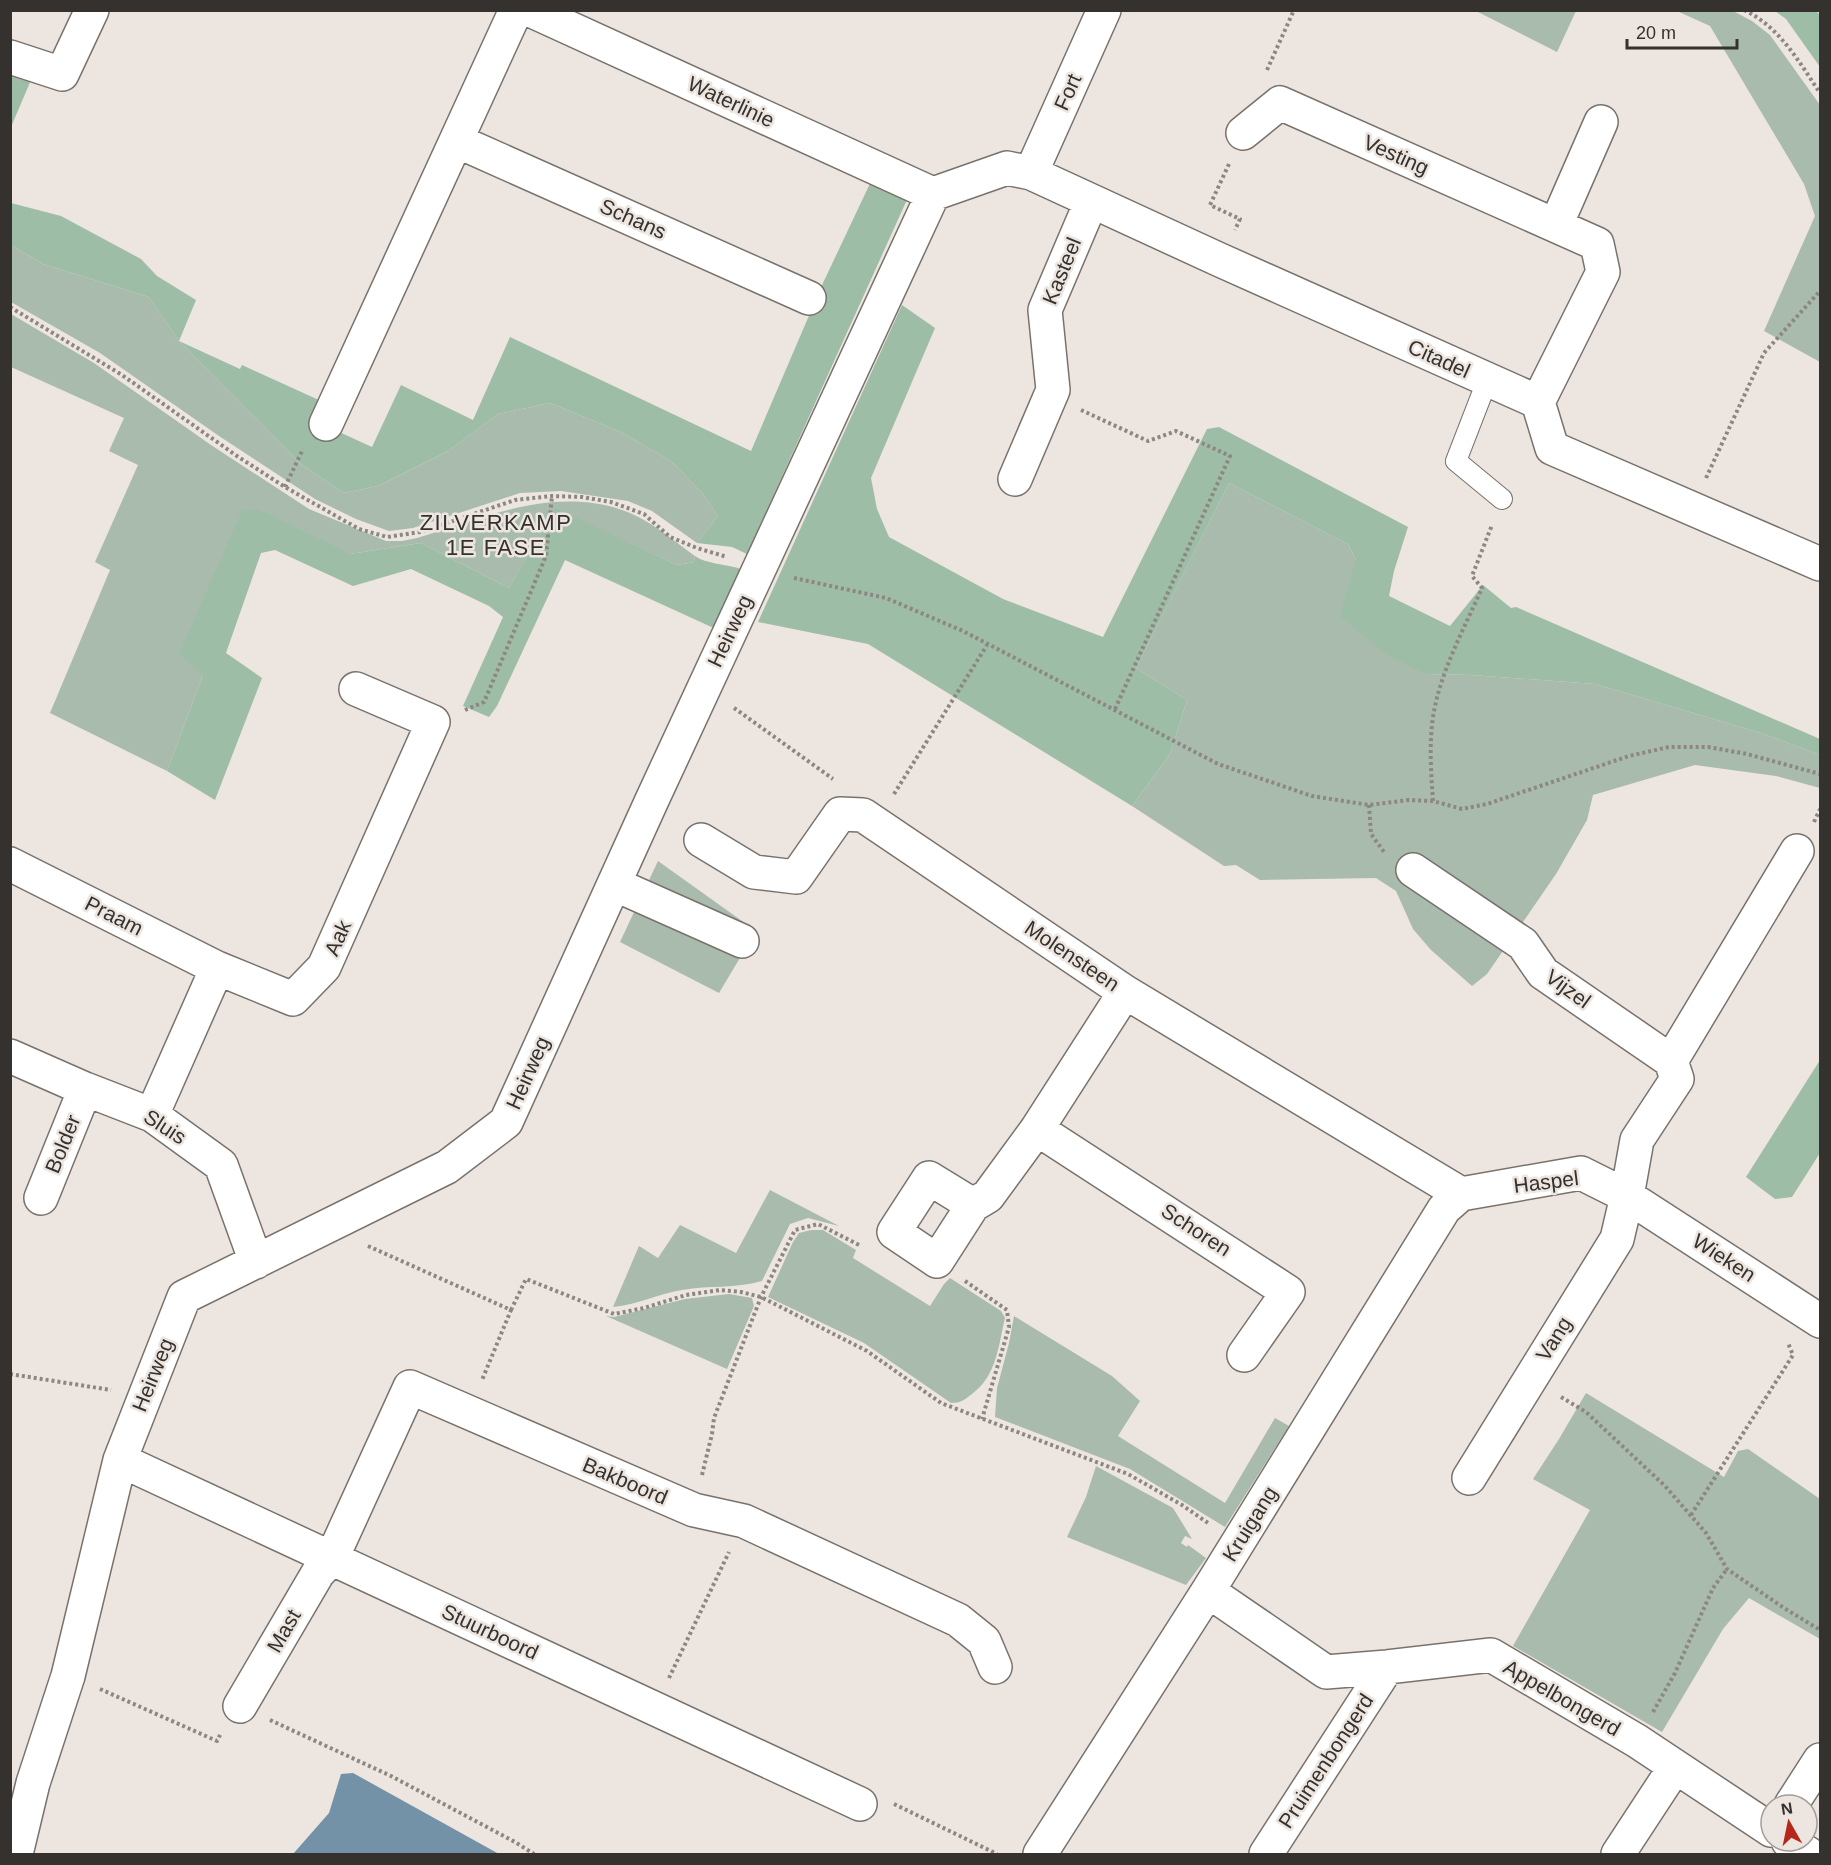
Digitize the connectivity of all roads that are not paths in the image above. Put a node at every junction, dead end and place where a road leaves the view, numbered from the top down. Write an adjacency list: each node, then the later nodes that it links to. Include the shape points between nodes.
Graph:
1 (92, 10): 5 (street, via 62,74)
2 (516, 10): 8 (street)
3 (530, 10): 10 (street, Waterlinie)
4 (1104, 10): 9 (street, Fort)
5 (10, 57)
6 (1601, 122): 12 (street)
7 (1243, 133): 12 (street, Vesting, via 1280,103)
8 (457, 141): 13 (street, Schans); 16 (street)
9 (1031, 173): 10 (street, Citadel, via 1007,168); 11 (street, Citadel)
10 (933, 194): 25 (street, Heirweg)
11 (1091, 202): 14 (street, Citadel); 17 (street, Kasteel, via 1045,310 1053,390)
12 (1556, 225): 15 (street, Vesting, via 1597,244 1603,272)
13 (809, 298)
14 (1487, 381): 15 (street, Citadel); 18 (lane, via 1456,461)
15 (1538, 402): 19 (street, via 1552,448)
16 (326, 424)
17 (1015, 479)
18 (1502, 499)
19 (1821, 564)
20 (356, 689): 27 (street, Aak, via 433,722 324,967 293,999)
21 (701, 840): 28 (street, Molensteen, via 754,872 795,877 840,814 870,819)
22 (1797, 851): 30 (street)
23 (10, 864): 27 (street, Praam)
24 (1413, 870): 30 (street, Vijzel, via 1523,944 1543,973)
25 (614, 884): 26 (street); 38 (street, Heirweg, via 506,1122 447,1167)
26 (742, 941)
27 (217, 968): 32 (street)
28 (1125, 992): 33 (street); 34 (street, Molensteen)
29 (10, 1056): 31 (street, Sluis)
30 (1671, 1061): 35 (street, via 1677,1080 1637,1140)
31 (85, 1089): 32 (street, Sluis); 36 (street, Bolder)
32 (152, 1115): 38 (street, Sluis, via 221,1166)
33 (1037, 1129): 37 (street, via 988,1196); 40 (street, Schoren, via 1288,1292)
34 (1461, 1194): 35 (street, Haspel, via 1581,1173); 44 (street, Kruigang, via 1444,1209)
35 (1627, 1196): 39 (street, Wieken); 42 (street, Vang, via 1617,1239)
36 (41, 1198)
37 (973, 1205): 37 (street, via 937,1261 894,1232 929,1178)
38 (256, 1262): 41 (street, Heirweg, via 184,1297)
39 (1811, 1315)
40 (1244, 1355)
41 (120, 1460): 43 (street, Stuurboord); 53 (street, Heirweg, via 68,1676 33,1783)
42 (1469, 1478)
43 (332, 1558): 45 (street, Bakboord, via 410,1387 694,1510 744,1521 958,1620 984,1641); 47 (street, Mast, via 318,1573); 51 (street, Stuurboord)
44 (1208, 1591): 46 (street, Appelbongerd, via 1326,1672); 54 (street, Kruigang)
45 (995, 1667)
46 (1387, 1667): 49 (street, Appelbongerd, via 1491,1655); 55 (street, Pruimenbongerd)
47 (240, 1706)
48 (1821, 1760): 50 (street)
49 (1675, 1767): 52 (street, Appelbongerd); 56 (street)
50 (1799, 1793)
51 (860, 1804)
52 (1759, 1822)
53 (16, 1854)
54 (1040, 1854)
55 (1266, 1854)
56 (1618, 1854)

